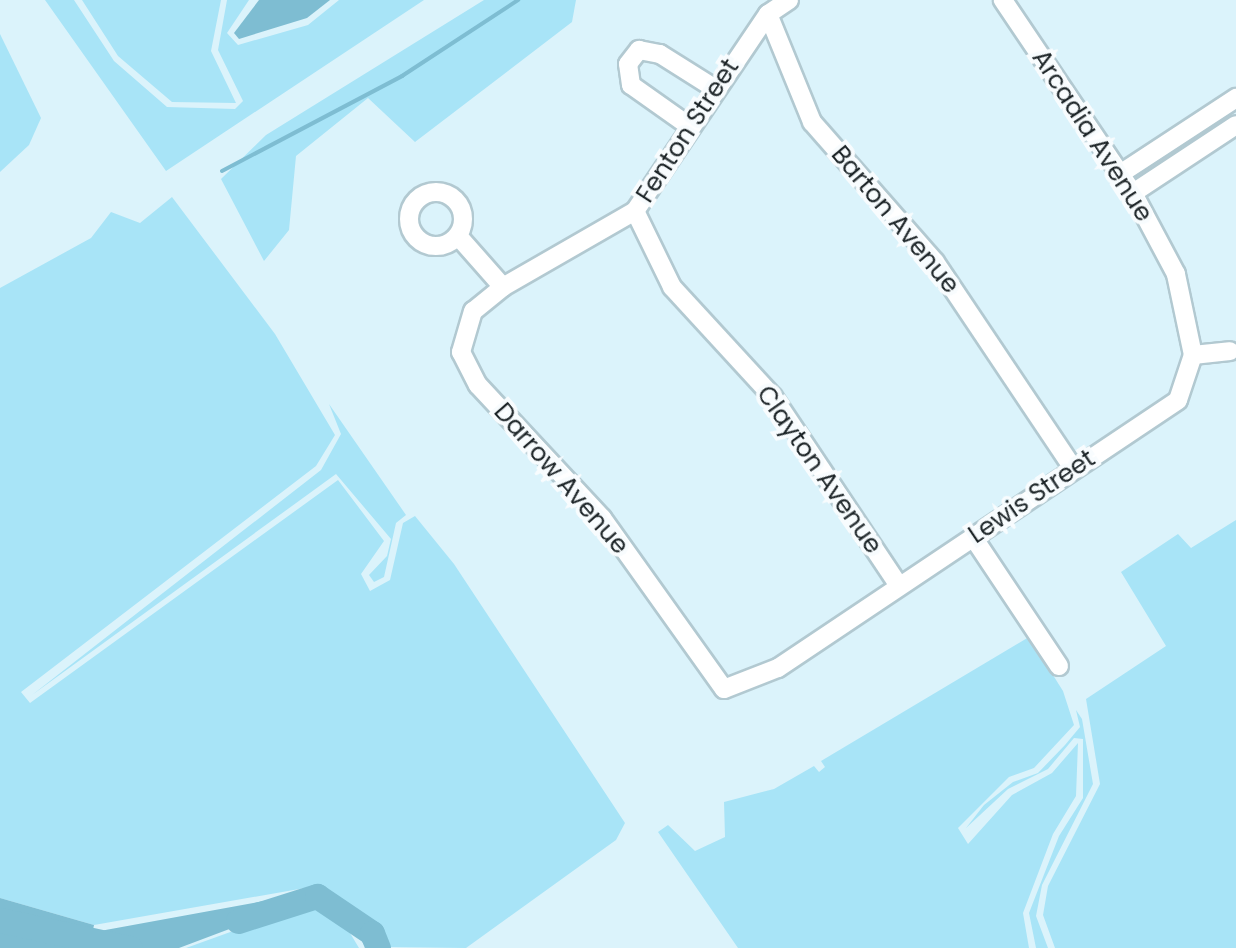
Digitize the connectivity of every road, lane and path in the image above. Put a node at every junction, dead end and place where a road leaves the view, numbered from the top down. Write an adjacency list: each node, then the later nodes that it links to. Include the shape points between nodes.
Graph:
1 (789, 0): 3 (street, Fenton Street)
2 (1003, 0): 8 (street, Arcadia Avenue)
3 (768, 14): 4 (street, Fenton Street); 16 (street, Barton Avenue, via 812,122 936,262)
4 (714, 88): 7 (street, Fenton Street); 7 (street, via 660,54 640,50 628,64 631,85)
5 (1236, 98): 8 (street)
6 (1236, 125): 9 (street)
7 (689, 126): 10 (street, Fenton Street)
8 (1120, 174): 9 (street, Arcadia Avenue)
9 (1133, 193): 15 (street, Arcadia Avenue, via 1176,274)
10 (636, 211): 12 (street, Fenton Street); 18 (street, Clayton Avenue, via 672,286 773,397)
11 (458, 236): 12 (street)
12 (502, 286): 13 (street, Fenton Street)
13 (472, 311): 20 (street, Darrow Avenue, via 462,352 478,385 602,518 722,694)
14 (1230, 352): 15 (street)
15 (1194, 355): 16 (street, Lewis Street, via 1178,400)
16 (1073, 468): 17 (street, Lewis Street)
17 (972, 537): 18 (street, Lewis Street); 19 (street)
18 (899, 586): 20 (street, Lewis Street)
19 (1060, 666)
20 (778, 668)

